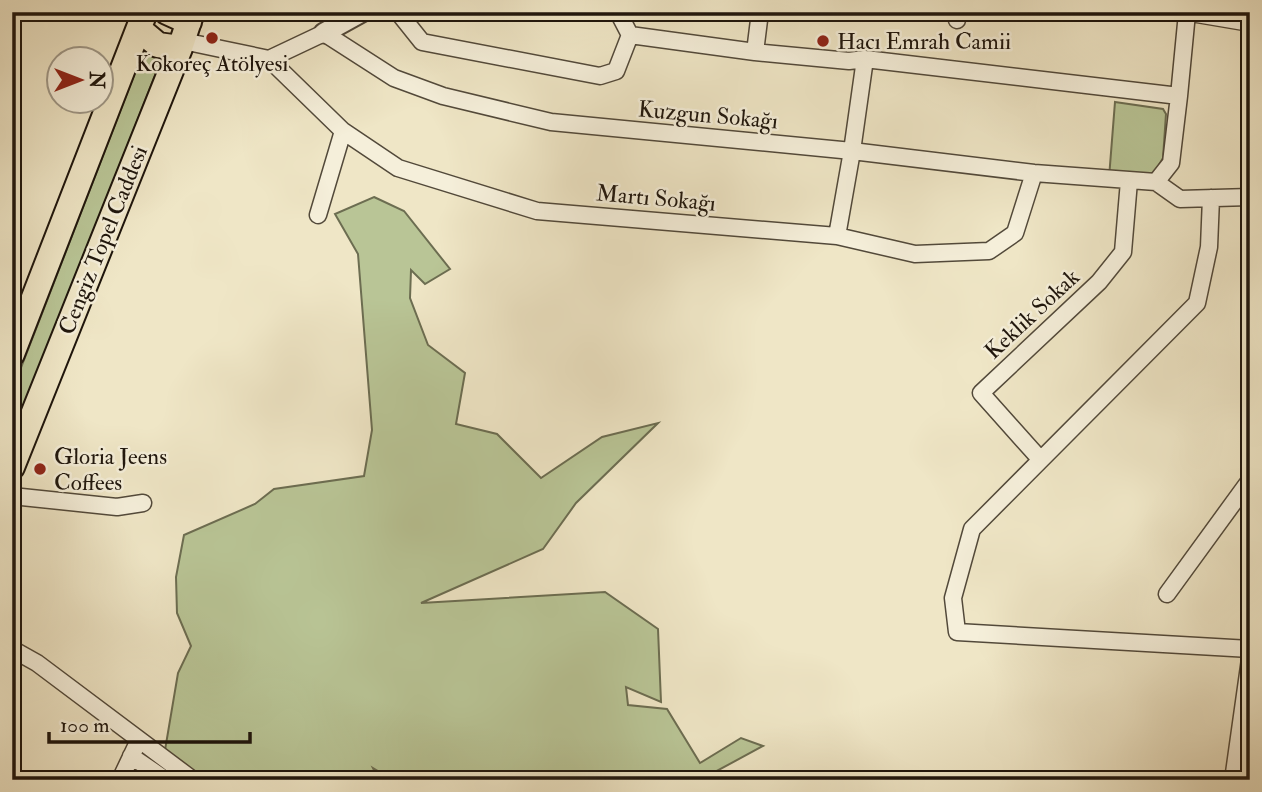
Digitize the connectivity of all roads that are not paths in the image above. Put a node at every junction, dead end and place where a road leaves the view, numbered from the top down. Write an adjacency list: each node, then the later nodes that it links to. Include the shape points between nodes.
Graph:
1 (362, 12): 9 (street)
2 (398, 12): 10 (street, via 422,42 600,76 616,71)
3 (618, 12): 10 (street)
4 (760, 12): 11 (street)
5 (1186, 12): 7 (street); 14 (street)
6 (142, 20): 8 (main road, via 158,45); 24 (main road, Cengiz Topel Caddesi)
7 (1250, 23)
8 (182, 27): 12 (street); 26 (main road, Cengiz Topel Caddesi)
9 (324, 33): 12 (street); 16 (street, Kuzgun Sokağı, via 394,78 443,96 551,122)
10 (630, 35): 11 (street)
11 (755, 52): 13 (street)
12 (269, 59): 15 (street, Martı Sokağı)
13 (865, 59): 14 (street); 16 (street)
14 (1180, 96): 19 (street, via 1171,163)
15 (343, 131): 22 (street); 23 (street, Martı Sokağı, via 398,168 537,211)
16 (852, 151): 17 (street, Kuzgun Sokağı); 23 (street)
17 (1034, 173): 18 (street, Kuzgun Sokağı); 23 (street, Martı Sokağı, via 1015,233 989,251 915,254)
18 (1129, 181): 19 (street, Kuzgun Sokağı); 25 (street, Keklik Sokak, via 1123,252 1099,282 981,393)
19 (1157, 181): 21 (street, via 1180,199)
20 (1250, 197): 21 (street)
21 (1211, 198): 25 (street, via 1209,247 1197,303)
22 (318, 215)
23 (837, 236)
24 (12, 354)
25 (1040, 459): 32 (street, via 972,529 953,598 957,632)
26 (12, 467)
27 (1250, 480): 30 (street)
28 (12, 496): 29 (street, via 117,507)
29 (143, 503)
30 (1167, 594)
31 (12, 649): 34 (street)
32 (1250, 649)
33 (1250, 659): 39 (street)
34 (139, 740): 35 (street); 38 (street)
35 (131, 756): 36 (street); 37 (street)
36 (120, 780)
37 (166, 780)
38 (193, 780)
39 (1233, 780)

